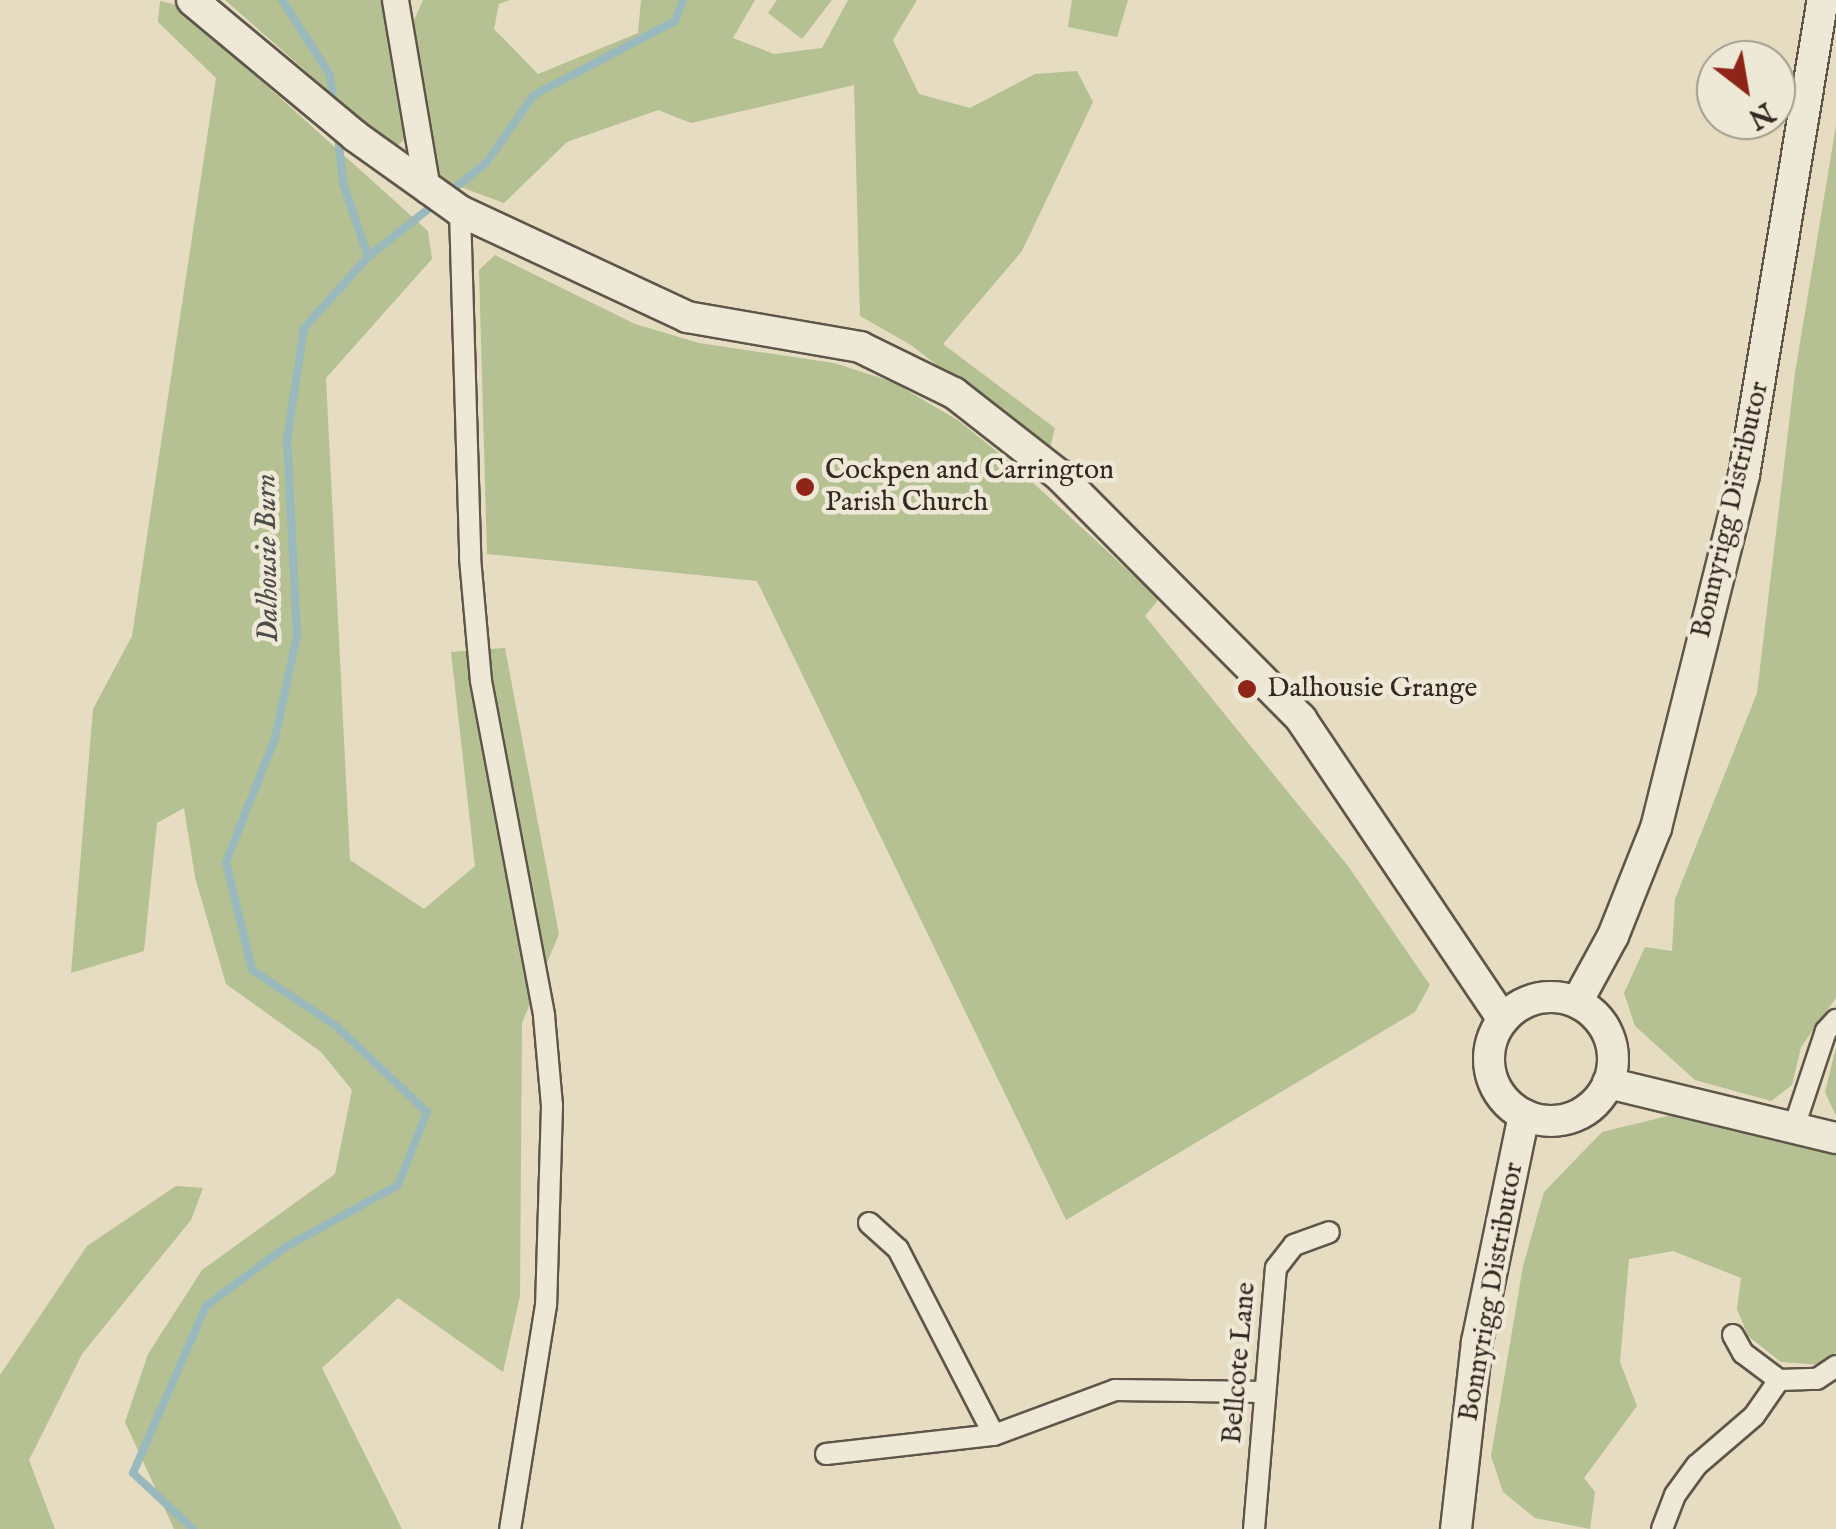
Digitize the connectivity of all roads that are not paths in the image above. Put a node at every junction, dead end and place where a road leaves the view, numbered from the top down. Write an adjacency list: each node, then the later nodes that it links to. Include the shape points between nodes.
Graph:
1 (192, 0): 4 (main road)
2 (395, 0): 4 (street)
3 (1824, 0): 6 (main road, Bonnyrigg Distributor, via 1744,475 1656,828 1613,936)
4 (427, 190): 5 (main road)
5 (460, 211): 7 (main road, via 686,317 860,347 954,393 1059,475 1301,720); 21 (street, via 470,558 481,681 544,1016 552,1106 546,1305)
6 (1577, 1002): 7 (main road, via 1537,998); 9 (main road, via 1610,1040)
7 (1502, 1020): 10 (main road, via 1488,1054 1490,1072 1508,1104)
8 (1836, 1020): 11 (street, via 1826,1031)
9 (1608, 1083): 10 (main road, via 1572,1117); 11 (main road)
10 (1524, 1114): 23 (main road, Bonnyrigg Distributor, via 1477,1342)
11 (1794, 1127): 12 (main road)
12 (1836, 1138)
13 (869, 1223): 19 (street, via 898,1249)
14 (1329, 1232): 18 (street, Bellcote Lane, via 1294,1244 1276,1268)
15 (1733, 1335): 17 (street, via 1743,1353)
16 (1836, 1366): 17 (street, via 1817,1378)
17 (1779, 1380): 24 (street, via 1754,1416 1697,1465 1674,1495)
18 (1265, 1392): 19 (street, via 1115,1390); 22 (street, Bellcote Lane)
19 (994, 1435): 20 (street)
20 (826, 1454)
21 (510, 1529)
22 (1254, 1529)
23 (1456, 1529)
24 (1662, 1529)

